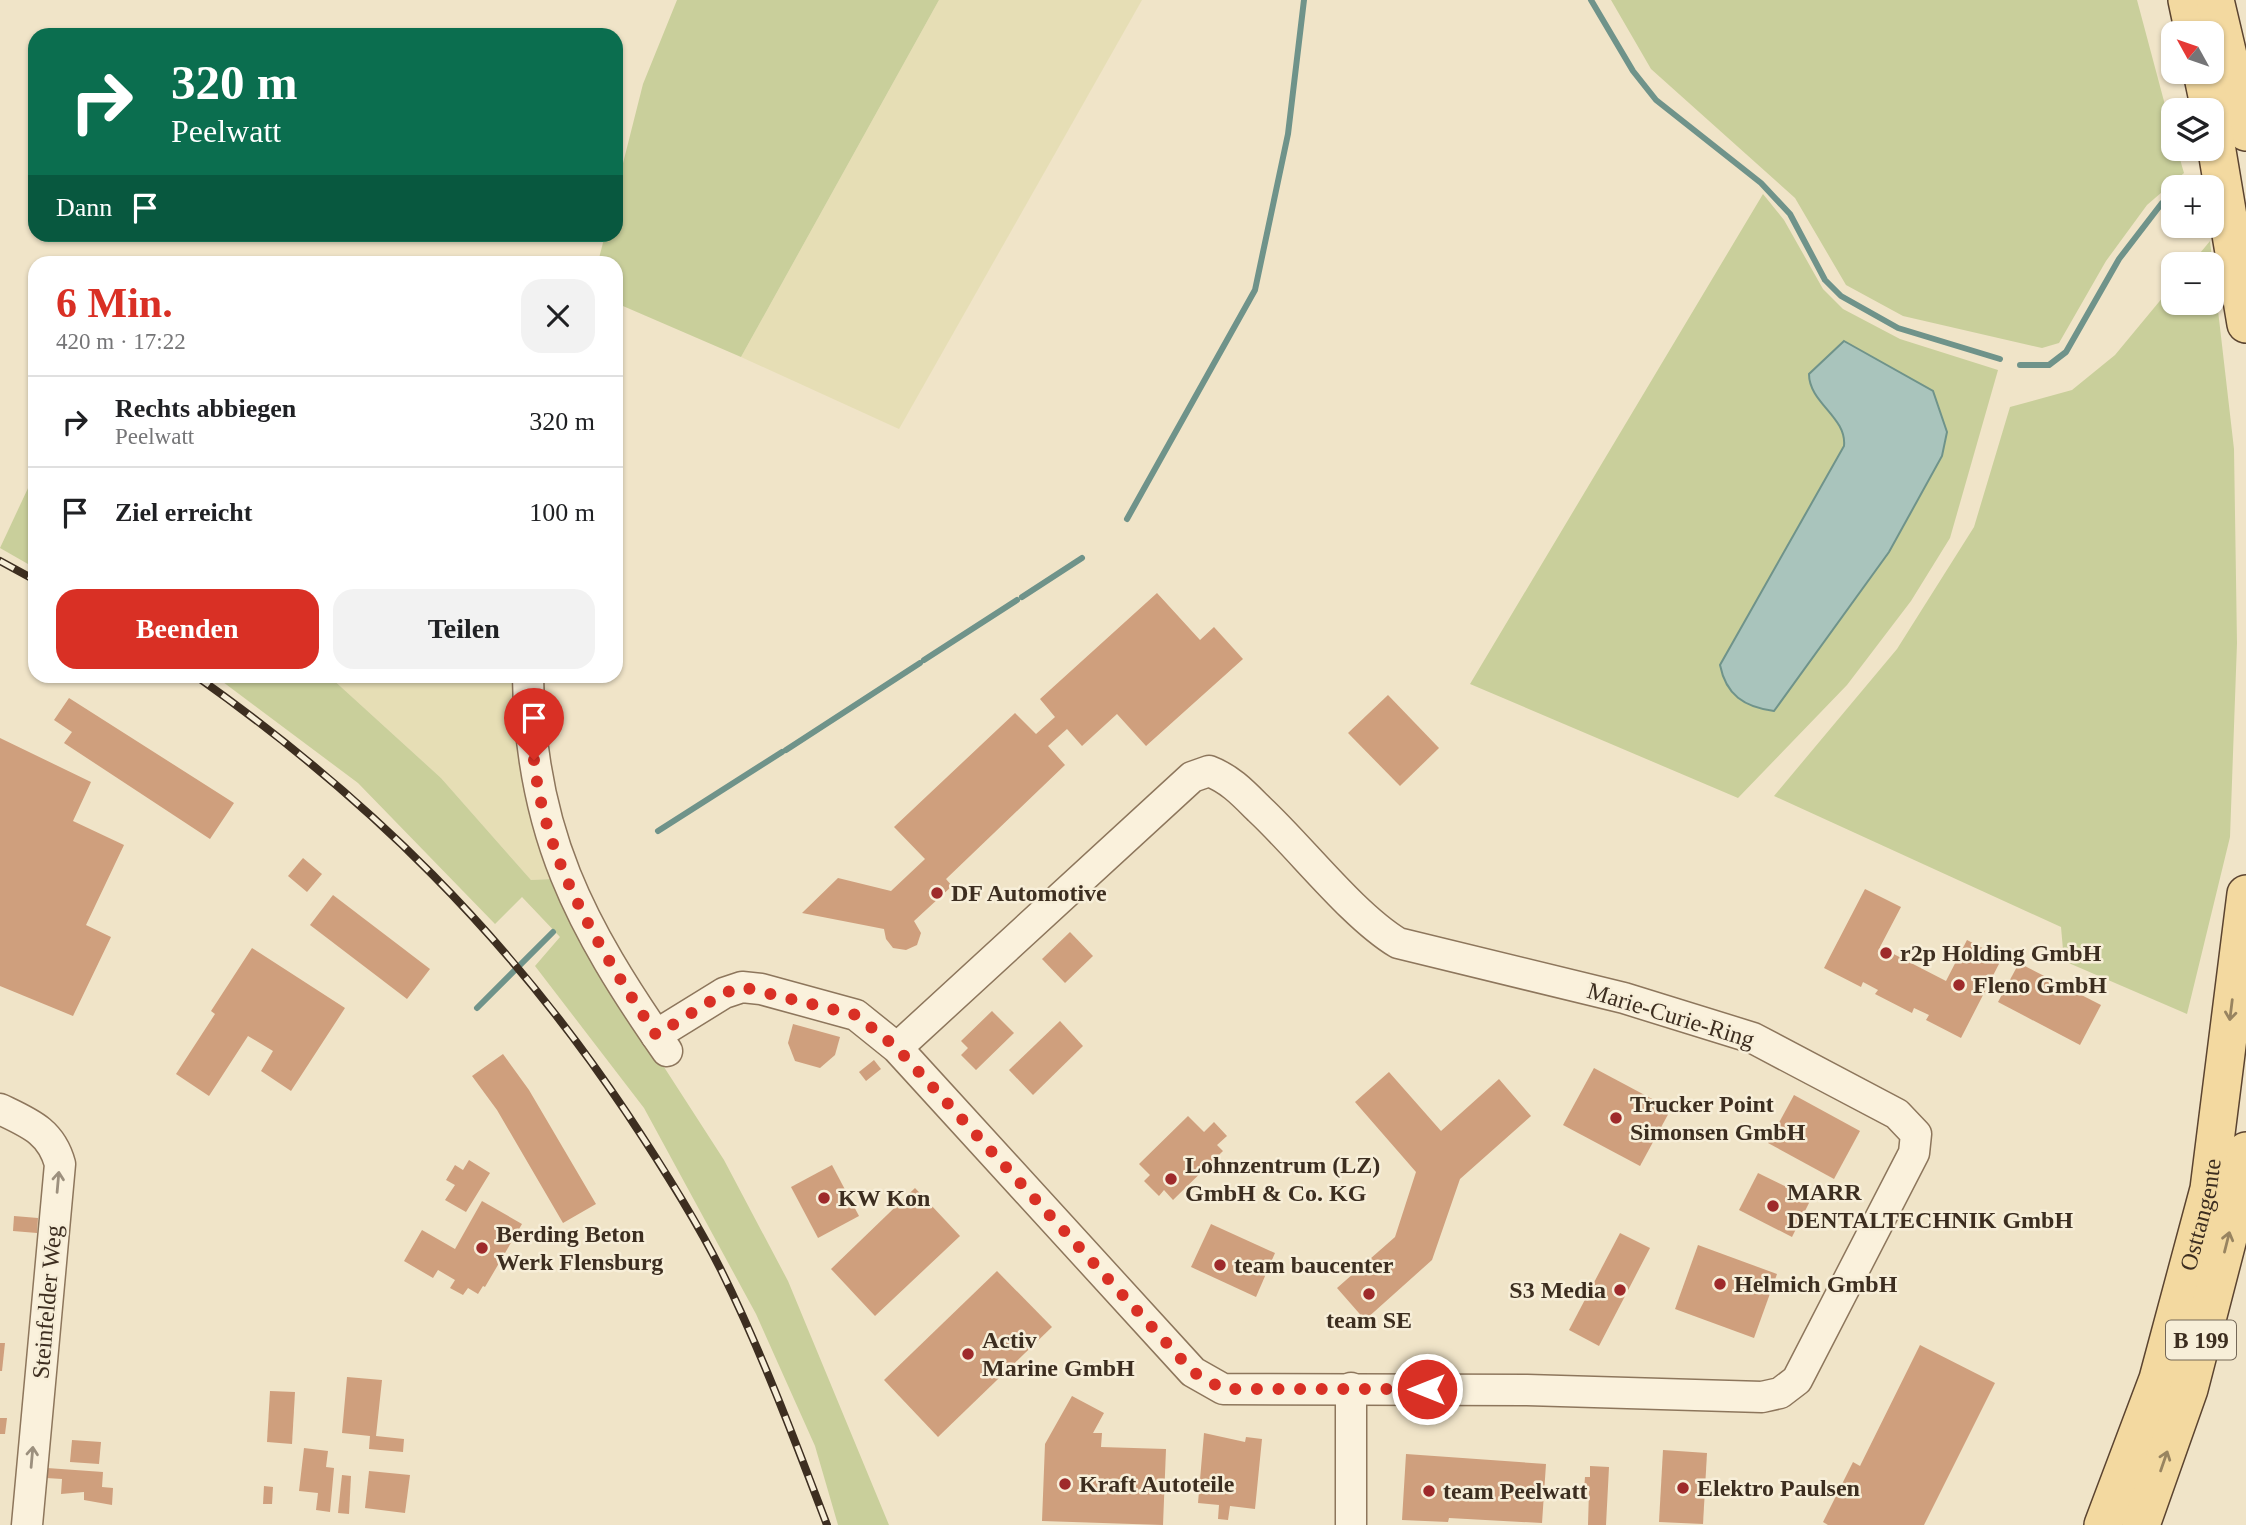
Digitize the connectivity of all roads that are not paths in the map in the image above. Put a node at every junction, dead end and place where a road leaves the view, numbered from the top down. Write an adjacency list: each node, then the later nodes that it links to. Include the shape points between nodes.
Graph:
1 (2187, 0): 3 (main road)
2 (2215, 0): 5 (main road)
3 (2191, 21)
4 (2207, 84): 5 (main road)
5 (2225, 123): 6 (main road, via 2233,235)
6 (2246, 324)
7 (529, 683): 9 (street, Marie-Curie-Ring, via 537,788 569,890 595,940 662,1044 724,993 742,987 856,1015)
8 (2246, 894): 15 (main road, Osttangente / B 199, one-way to 15, via 2209,1189 2158,1379)
9 (897, 1048): 12 (street, Marie-Curie-Ring, via 1193,1372 1223,1389); 12 (street, Marie-Curie-Ring, via 1192,777 1209,771 1226,777 1378,931 1398,943 1624,998 1753,1038 1897,1114 1916,1133 1914,1153 1797,1380 1780,1393 1762,1397)
10 (0, 1109): 13 (street, Steinfelder Weg, one-way to 10, via 60,1164 55,1144)
11 (2246, 1151): 16 (main road, Osttangente / B 199, one-way to 11, via 2189,1389 2242,1184)
12 (1351, 1388): 14 (street)
13 (27, 1525)
14 (1351, 1525)
15 (2103, 1525)
16 (2141, 1525)

